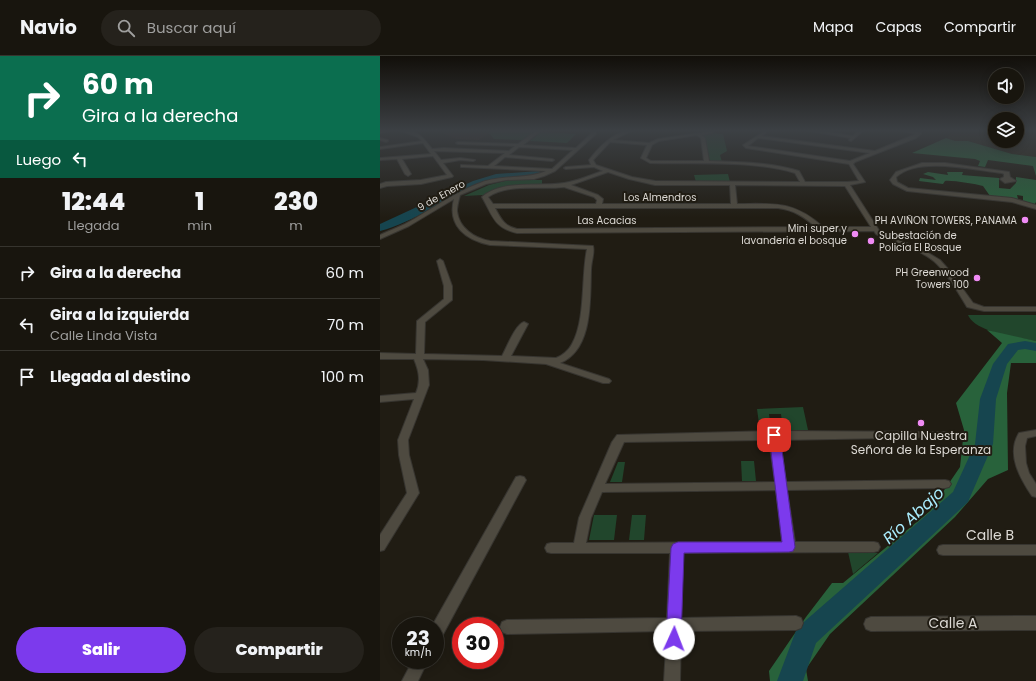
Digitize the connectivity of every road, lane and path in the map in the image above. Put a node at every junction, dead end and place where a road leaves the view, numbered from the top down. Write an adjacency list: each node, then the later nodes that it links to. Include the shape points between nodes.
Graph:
1 (400, 159): 24 (street)
2 (437, 159): 15 (street)
3 (459, 159): 15 (street)
4 (462, 159): 14 (street)
5 (500, 159): 18 (street)
6 (542, 159): 13 (street)
7 (565, 159): 22 (street, 9 de Enero)
8 (592, 159): 20 (street)
9 (646, 159): 16 (street, via 650,162)
10 (706, 159): 16 (street)
11 (827, 159): 17 (street)
12 (860, 159): 17 (street)
13 (552, 160)
14 (482, 161)
15 (439, 162): 30 (street, via 450,176)
16 (707, 163): 27 (street, via 754,164 784,168 797,172)
17 (852, 163): 28 (street, via 862,182)
18 (490, 164): 19 (street); 22 (street)
19 (463, 166)
20 (594, 166): 21 (street); 23 (street)
21 (566, 168)
22 (553, 170): 31 (street, 9 de Enero, via 534,177 494,180)
23 (609, 170): 26 (street, via 655,183); 29 (street, Las Acacias)
24 (408, 174)
25 (1007, 179): 35 (street, via 1007,173 933,163 915,166 898,173 893,180 901,187 914,191 1012,200)
26 (732, 183): 27 (street); 34 (street)
27 (803, 184): 28 (street)
28 (847, 184): 37 (street)
29 (565, 185): 32 (street, Las Acacias, via 496,191 485,197); 33 (street, via 596,196 600,199)
30 (380, 186)
31 (460, 192): 38 (street, 9 de Enero, via 407,225); 45 (street, via 454,210 460,226 468,235 480,241 591,247 586,301 576,346 564,358)
32 (492, 206): 33 (street, Los Almendros); 36 (street, Las Acacias, via 500,225 517,231)
33 (599, 206): 34 (street, Los Almendros)
34 (734, 206): 36 (street, Los Almendros, via 792,208 803,213)
35 (1036, 207)
36 (821, 229): 37 (street, Las Acacias)
37 (875, 229): 40 (street, via 883,236 938,261 948,271 970,304 984,309)
38 (380, 237)
39 (440, 261): 43 (street, via 448,286 448,300 421,321)
40 (1036, 309)
41 (524, 324): 44 (street)
42 (380, 356): 43 (street)
43 (419, 356): 44 (street); 47 (street, via 424,385)
44 (505, 359): 45 (street)
45 (548, 361): 46 (street, via 572,372 584,373)
46 (606, 381)
47 (420, 396): 48 (street); 57 (street, via 403,440 413,493)
48 (380, 399)
49 (943, 434): 51 (street)
50 (1036, 434): 56 (street, via 1023,435 1020,439 1020,462 1024,476)
51 (774, 435): 54 (street); 55 (street, via 621,438)
52 (520, 480): 65 (street)
53 (945, 484): 54 (street)
54 (782, 486): 55 (street); 58 (street)
55 (598, 488): 61 (street, via 585,518)
56 (1036, 493)
57 (380, 546)
58 (789, 547): 59 (street); 62 (street)
59 (874, 547)
60 (551, 548): 61 (street)
61 (579, 548): 62 (street)
62 (678, 548): 69 (street)
63 (943, 550): 64 (street, Calle B)
64 (1036, 550)
65 (444, 619)
66 (1036, 623): 68 (street, Calle A)
67 (796, 624): 69 (street)
68 (871, 624)
69 (674, 625): 70 (street); 73 (street)
70 (507, 627)
71 (416, 669): 72 (street)
72 (410, 681)
73 (672, 681)

